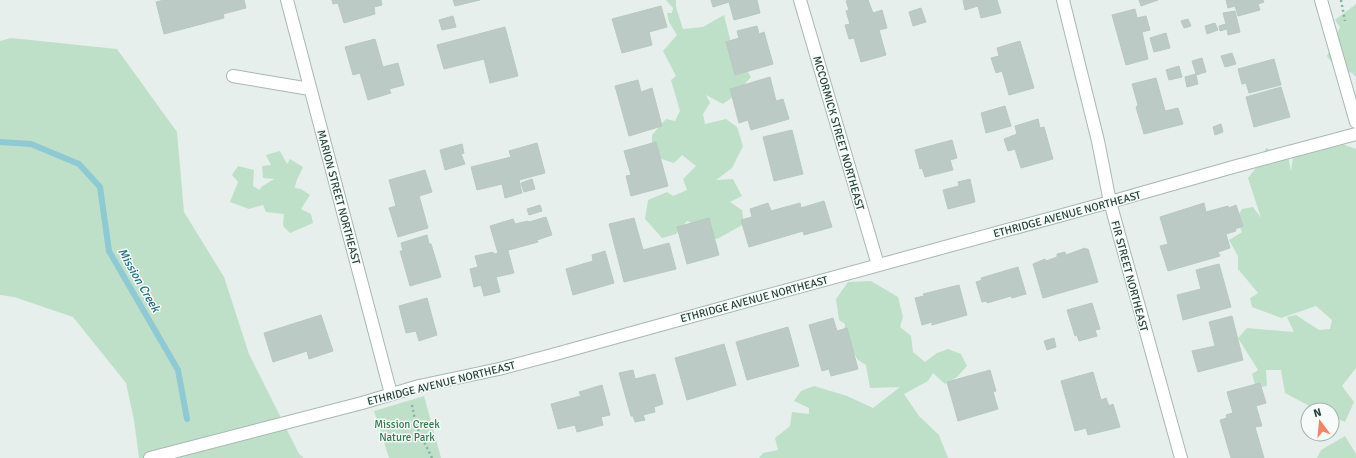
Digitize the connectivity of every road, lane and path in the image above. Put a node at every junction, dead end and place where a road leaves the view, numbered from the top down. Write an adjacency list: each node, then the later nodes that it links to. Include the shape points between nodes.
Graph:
1 (287, 0): 8 (street, MARION STREET NORTHEAST)
2 (800, 0): 12 (street, MCCORMICK STREET NORTHEAST)
3 (1063, 0): 11 (street, FIR STREET NORTHEAST, via 1098,141)
4 (1321, 0): 9 (street)
5 (1341, 0): 6 (path)
6 (1347, 28)
7 (233, 76): 8 (street)
8 (310, 89): 13 (street, MARION STREET NORTHEAST)
9 (1356, 122)
10 (1356, 134): 11 (street, ETHRIDGE AVENUE NORTHEAST)
11 (1110, 202): 12 (street, ETHRIDGE AVENUE NORTHEAST); 17 (street, FIR STREET NORTHEAST)
12 (878, 265): 13 (street, ETHRIDGE AVENUE NORTHEAST, via 552,355)
13 (391, 394): 15 (street, ETHRIDGE AVENUE NORTHEAST)
14 (412, 400): 16 (path, via 416,425)
15 (150, 458)
16 (432, 458)
17 (1181, 458)

